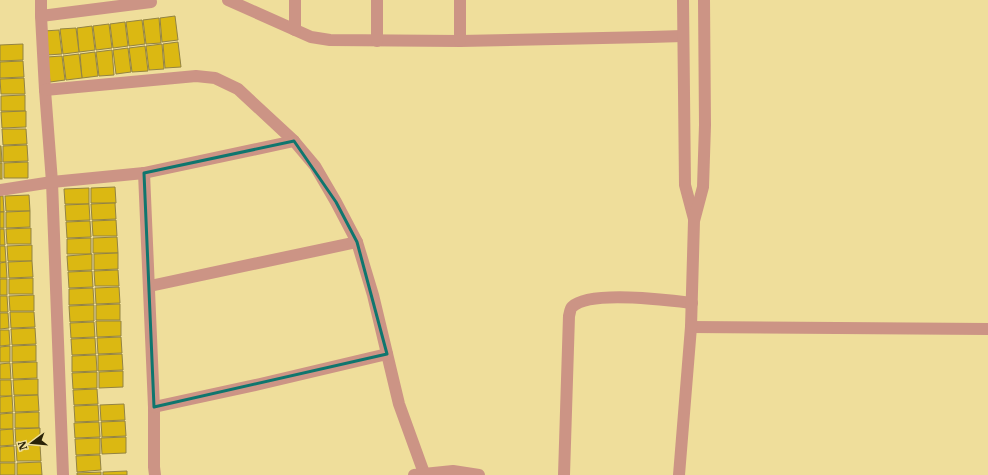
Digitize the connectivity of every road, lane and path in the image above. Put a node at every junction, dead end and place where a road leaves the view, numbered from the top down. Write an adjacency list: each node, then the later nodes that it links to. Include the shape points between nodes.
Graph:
1 (41, 0): 9 (street)
2 (228, 0): 10 (street)
3 (295, 0): 10 (street)
4 (377, 0): 12 (street)
5 (460, 0): 13 (street)
6 (683, 0): 11 (street)
7 (704, 0): 19 (street, via 703,187)
8 (150, 2): 9 (street)
9 (41, 16): 14 (street)
10 (295, 30): 12 (street, via 311,37 330,40)
11 (683, 36): 13 (street); 19 (street, via 685,185)
12 (377, 41): 13 (street)
13 (460, 41)
14 (45, 90): 15 (street, via 196,76 215,78 238,89); 17 (street)
15 (294, 141): 16 (street); 20 (street, via 314,166)
16 (144, 173): 17 (street); 21 (street)
17 (52, 182): 18 (street); 28 (street)
18 (0, 190)
19 (694, 221): 22 (street)
20 (357, 242): 21 (street); 25 (street)
21 (150, 286): 26 (street)
22 (692, 303): 23 (street); 31 (street, via 626,297 584,301 572,308 569,316)
23 (691, 327): 24 (street); 32 (street)
24 (988, 329)
25 (387, 354): 26 (street); 27 (street)
26 (154, 408): 29 (street)
27 (419, 474): 30 (street, via 453,471)
28 (63, 475)
29 (155, 475)
30 (479, 475)
31 (564, 475)
32 (679, 475)

